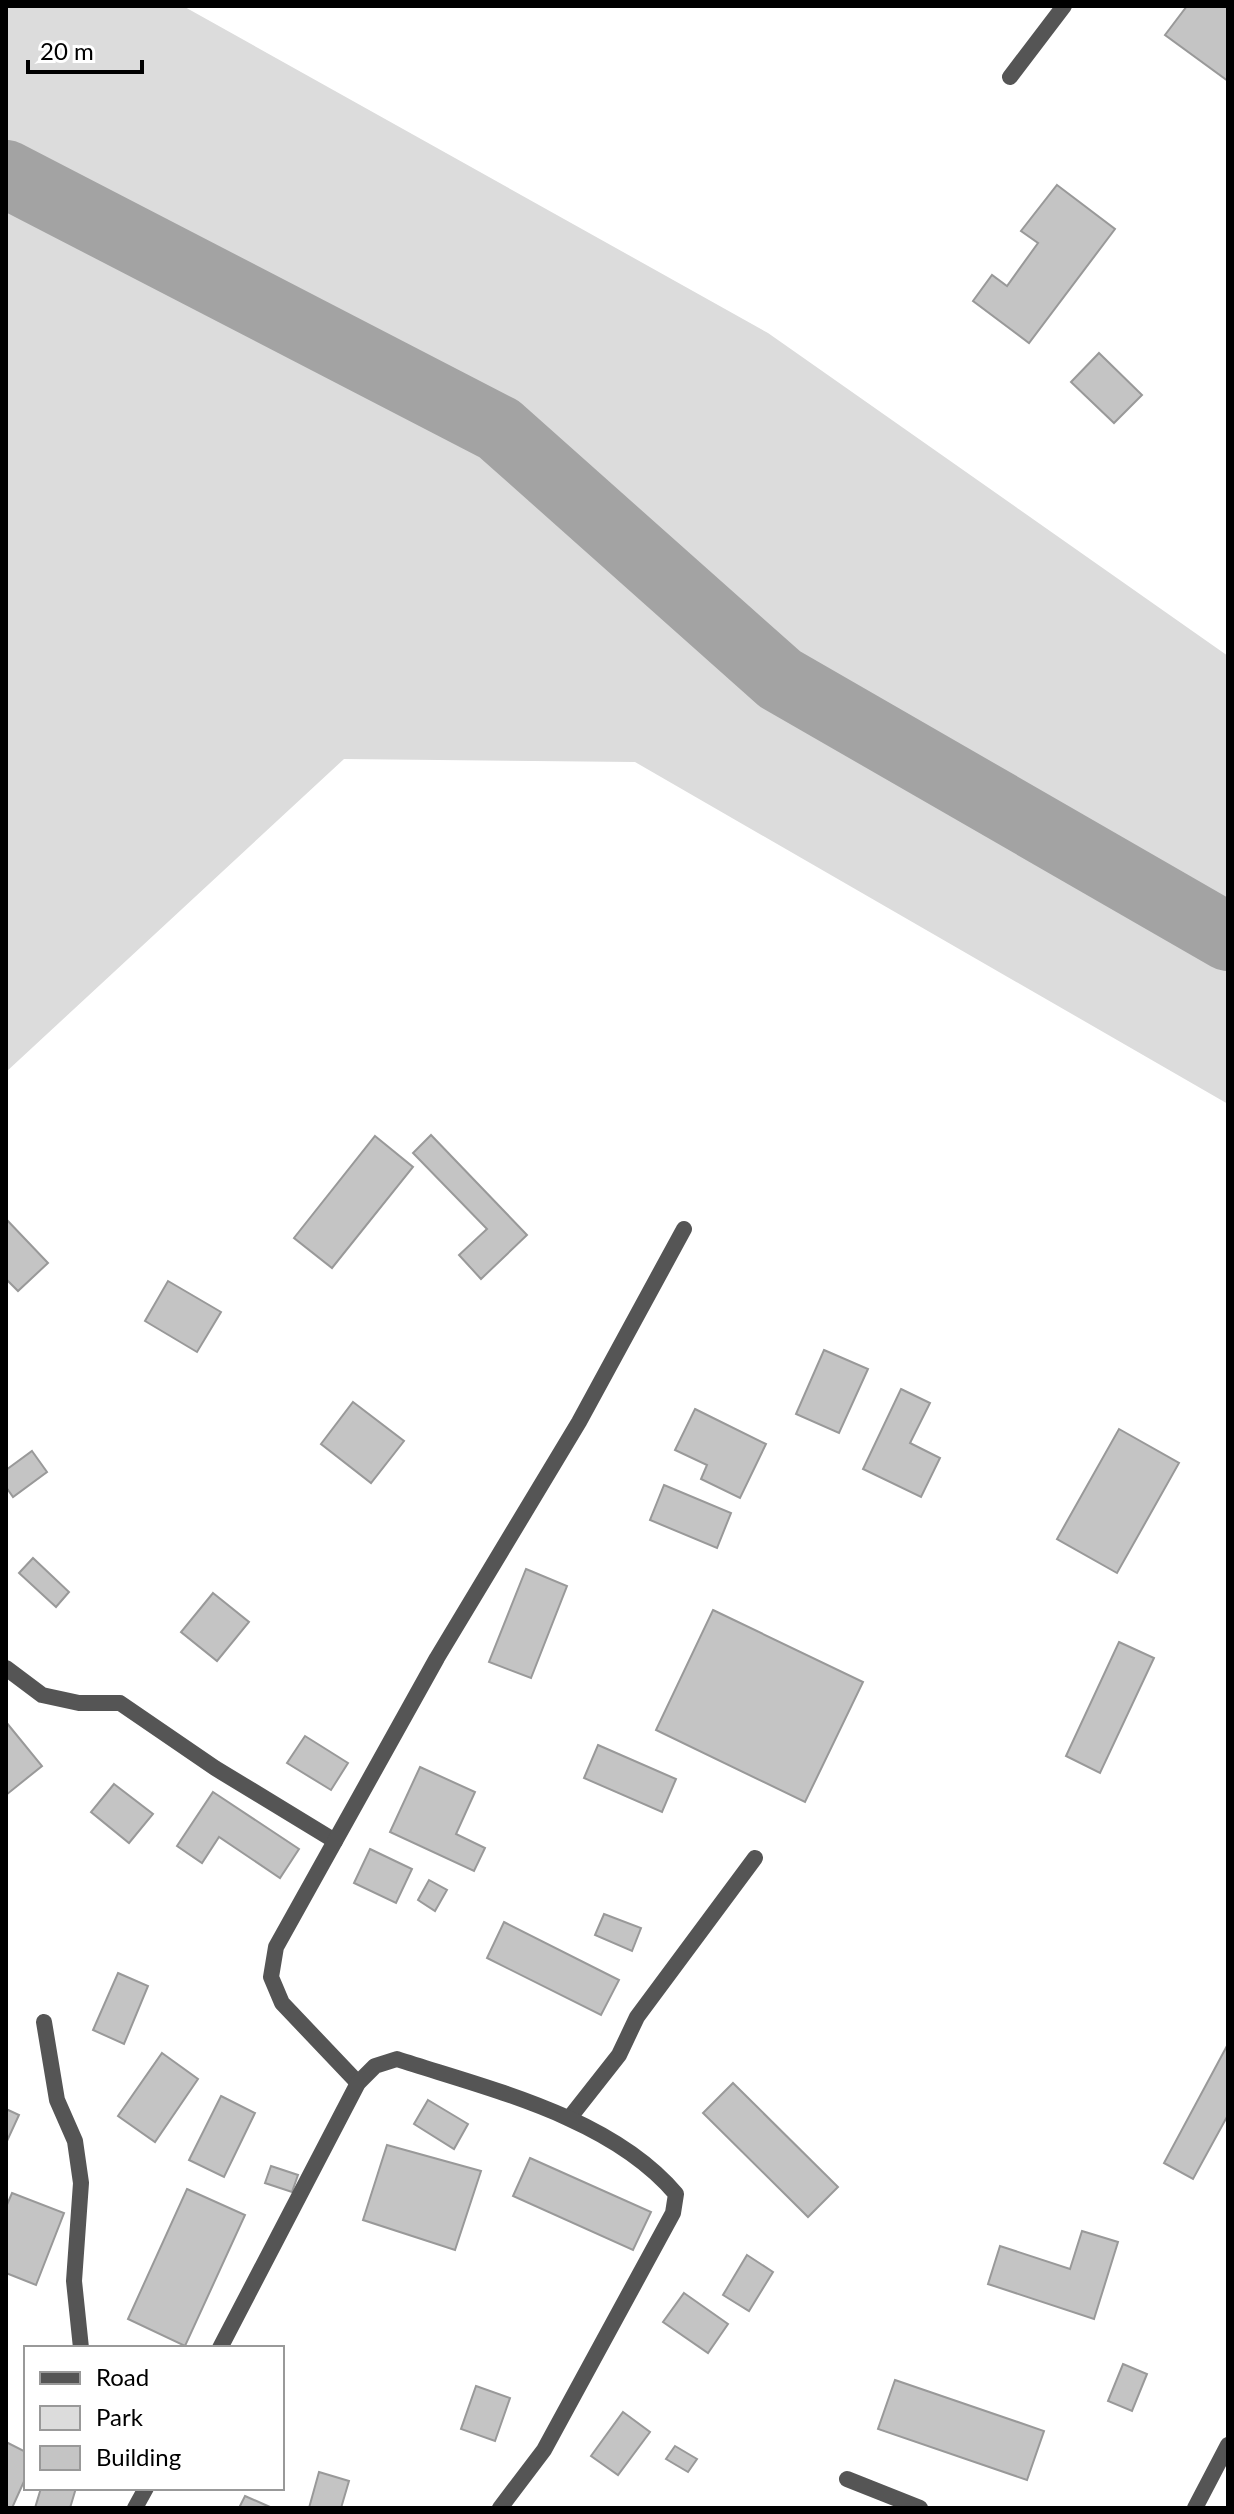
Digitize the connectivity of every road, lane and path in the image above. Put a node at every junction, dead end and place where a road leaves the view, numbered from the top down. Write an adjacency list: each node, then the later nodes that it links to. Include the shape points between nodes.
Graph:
1 (1064, 6): 2 (street)
2 (1010, 77)
3 (684, 1229): 5 (street, via 579,1422)
4 (6, 1668): 5 (street, via 42,1695 79,1703 120,1703)
5 (335, 1841): 8 (street, via 276,1947 271,1977 282,2003)
6 (755, 1858): 9 (street)
7 (44, 2022): 10 (street, via 57,2100 75,2141 81,2183 74,2281)
8 (358, 2083): 9 (street, via 375,2066 397,2059); 11 (street)
9 (571, 2116): 16 (street, via 662,2177 676,2194 675,2203 544,2450)
10 (81, 2346)
11 (221, 2346)
12 (1228, 2445): 18 (street)
13 (847, 2479): 17 (street)
14 (145, 2490): 15 (street)
15 (135, 2508)
16 (500, 2508)
17 (920, 2508)
18 (1195, 2508)

